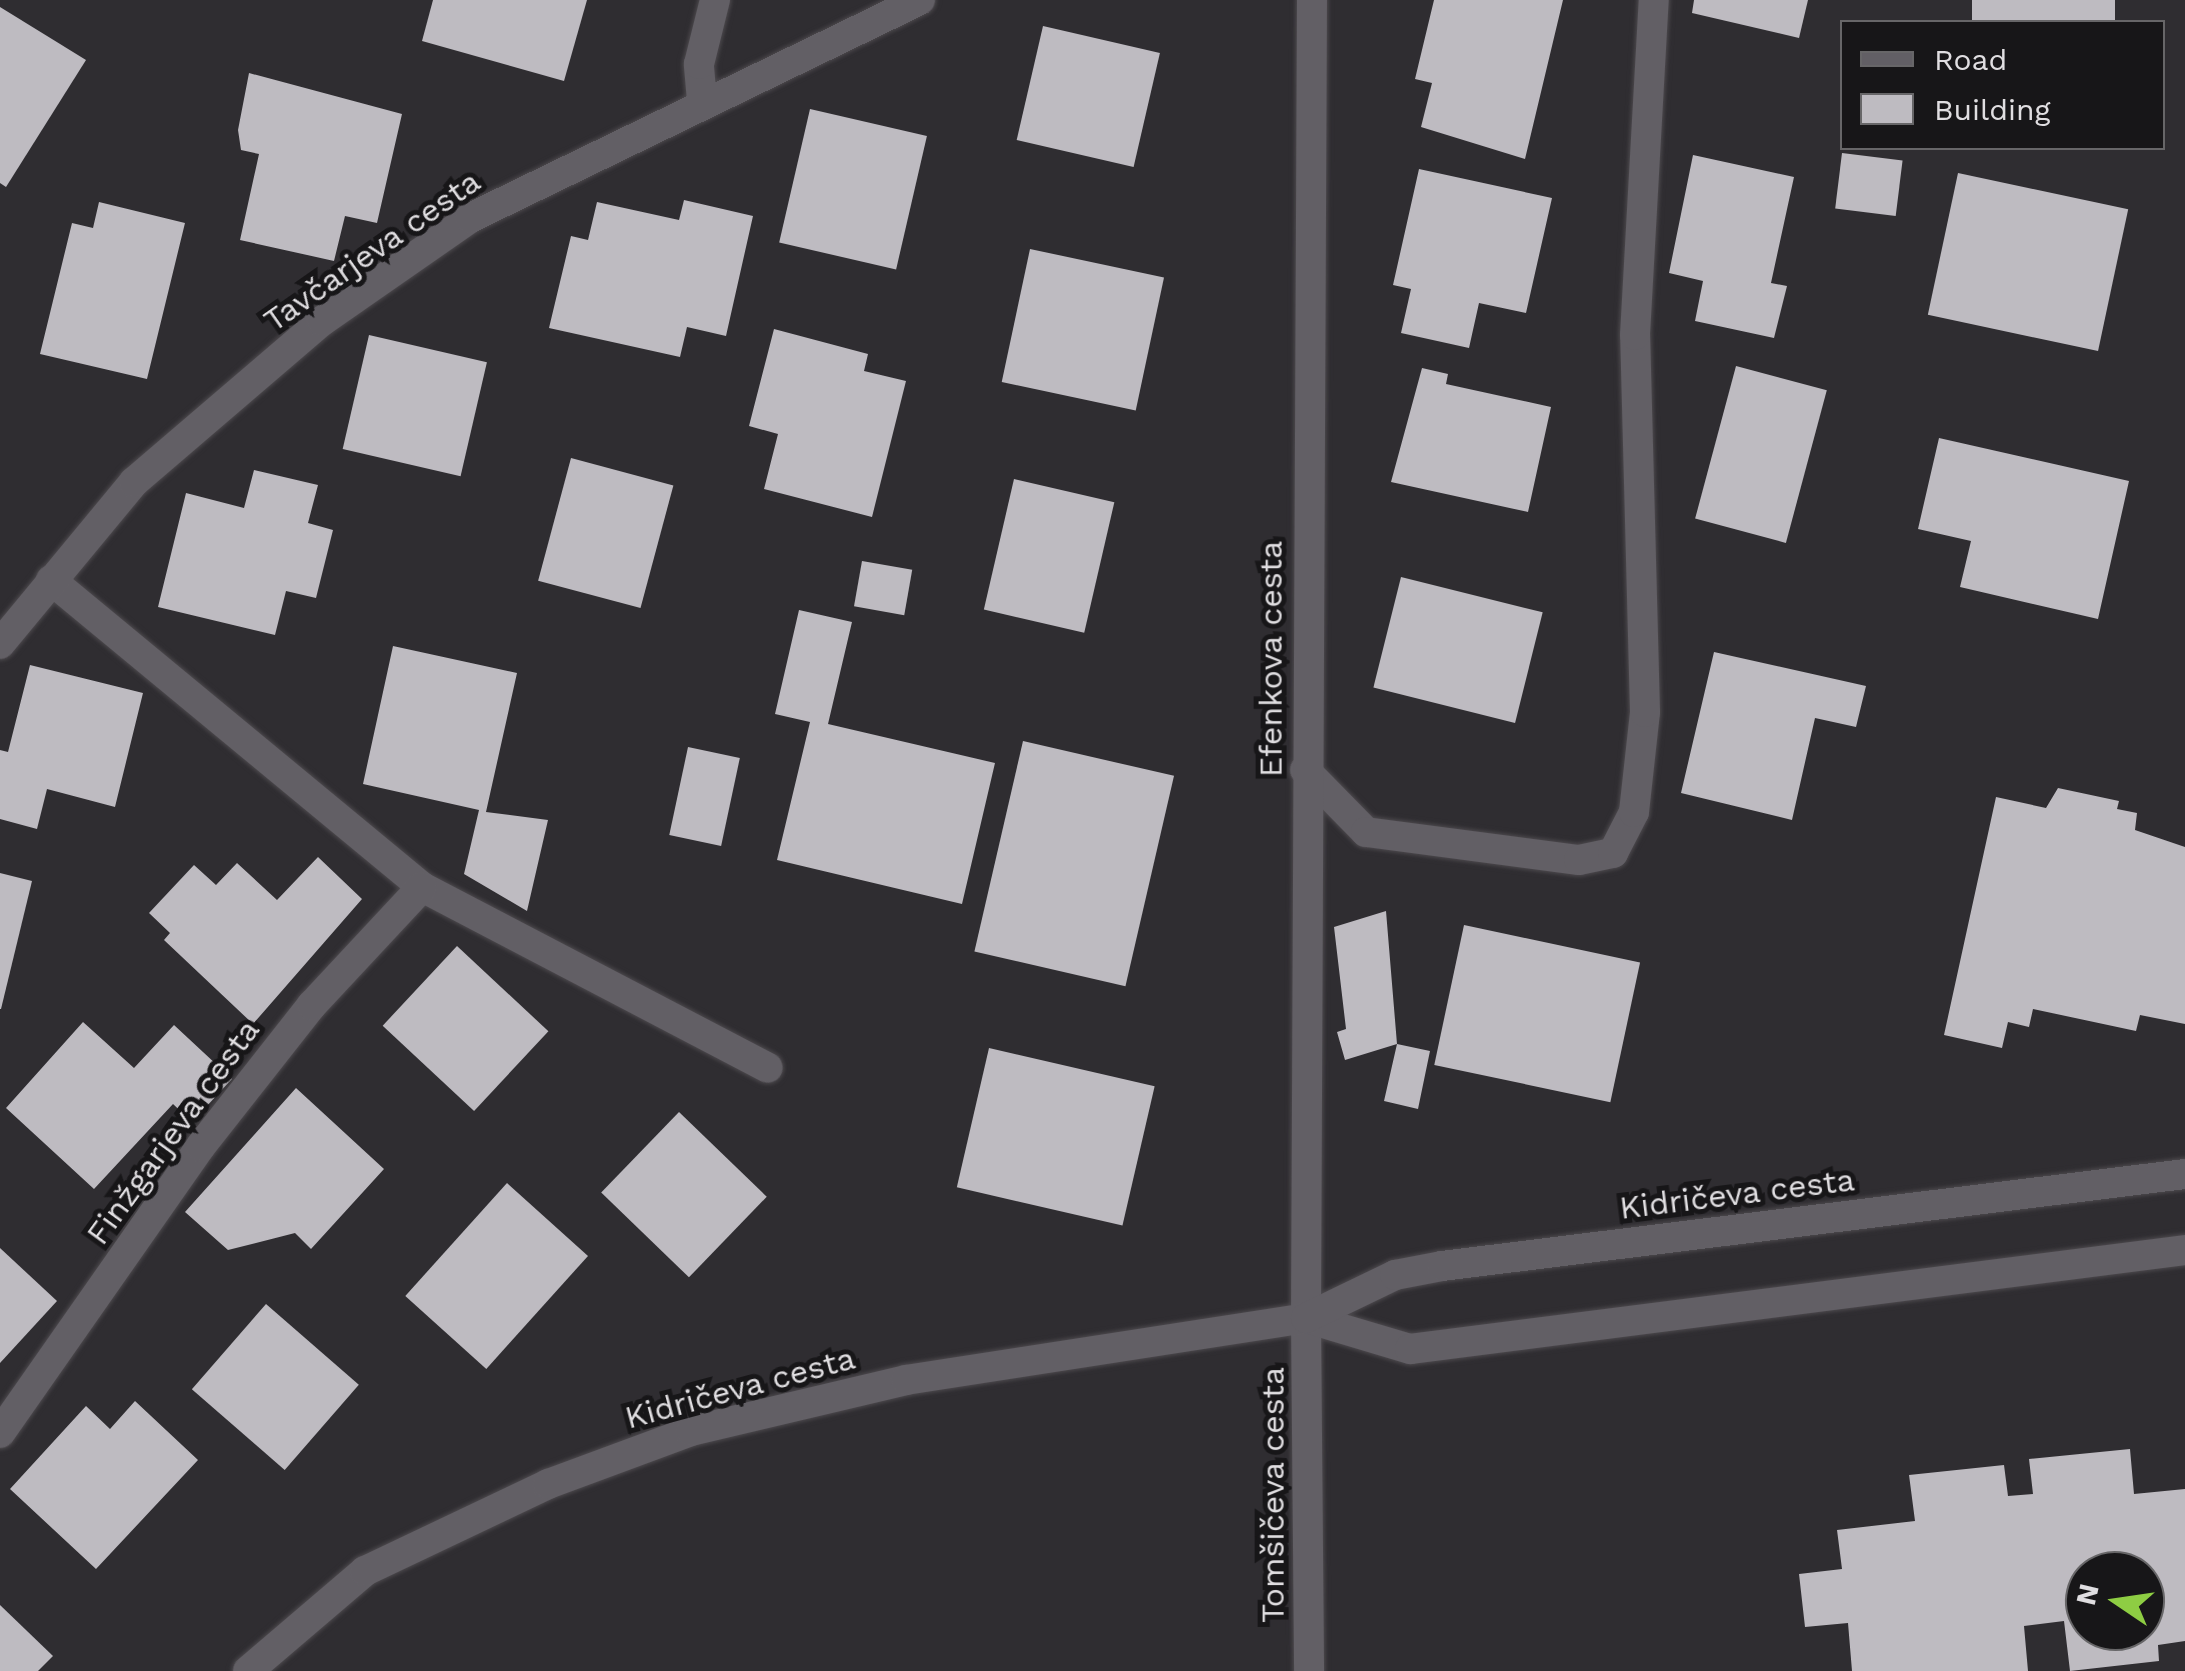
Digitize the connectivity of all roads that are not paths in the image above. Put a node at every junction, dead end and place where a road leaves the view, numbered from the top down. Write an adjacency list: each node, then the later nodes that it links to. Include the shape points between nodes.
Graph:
1 (715, 0): 5 (street, via 699,64)
2 (920, 0): 5 (street, Tavčarjeva cesta)
3 (1312, 0): 8 (street, Efenkova cesta)
4 (1654, 0): 8 (street, via 1634,335 1645,712 1634,812 1612,852 1579,860 1366,832)
5 (702, 101): 6 (street, Tavčarjeva cesta, via 470,218 322,322 134,482)
6 (51, 580): 7 (street, Tavčarjeva cesta); 9 (street)
7 (0, 644)
8 (1305, 770): 13 (street, Efenkova cesta)
9 (422, 887): 10 (street); 14 (street, Finžgarjeva cesta, via 312,1005 202,1146)
10 (768, 1068)
11 (2185, 1174): 13 (street, Kidričeva cesta, via 1442,1266 1396,1275)
12 (2185, 1250): 13 (street, Kidričeva cesta, via 1410,1349)
13 (1306, 1318): 15 (street, Kidričeva cesta, via 906,1380 691,1430 548,1484 365,1572); 16 (street, Tomšičeva cesta)
14 (0, 1433)
15 (248, 1671)
16 (1308, 1671)

